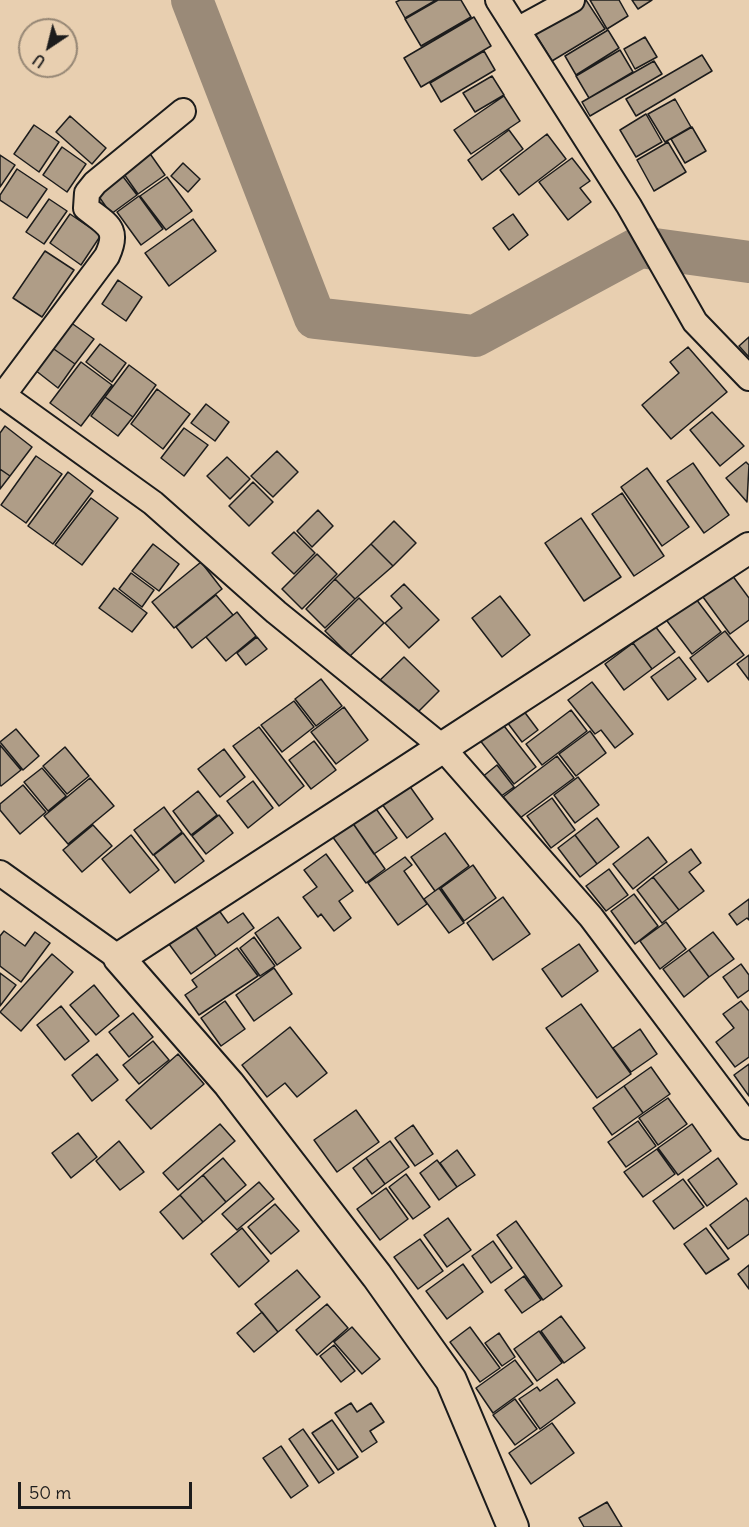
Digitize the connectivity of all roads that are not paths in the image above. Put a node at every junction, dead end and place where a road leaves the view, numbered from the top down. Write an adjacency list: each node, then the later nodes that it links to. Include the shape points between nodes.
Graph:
1 (498, 0): 3 (street)
2 (572, 0): 3 (street)
3 (517, 30): 5 (street, via 629,206 695,322)
4 (183, 111): 6 (street, via 95,183 87,194 86,208 110,227 114,242)
5 (749, 378)
6 (2, 393): 8 (street, via 153,503 276,612)
7 (749, 548): 8 (street)
8 (441, 746): 10 (street); 11 (street, via 591,917)
9 (0, 873): 10 (street)
10 (119, 958): 12 (street, via 229,1084 377,1276 451,1380)
11 (749, 1127)
12 (513, 1527)

